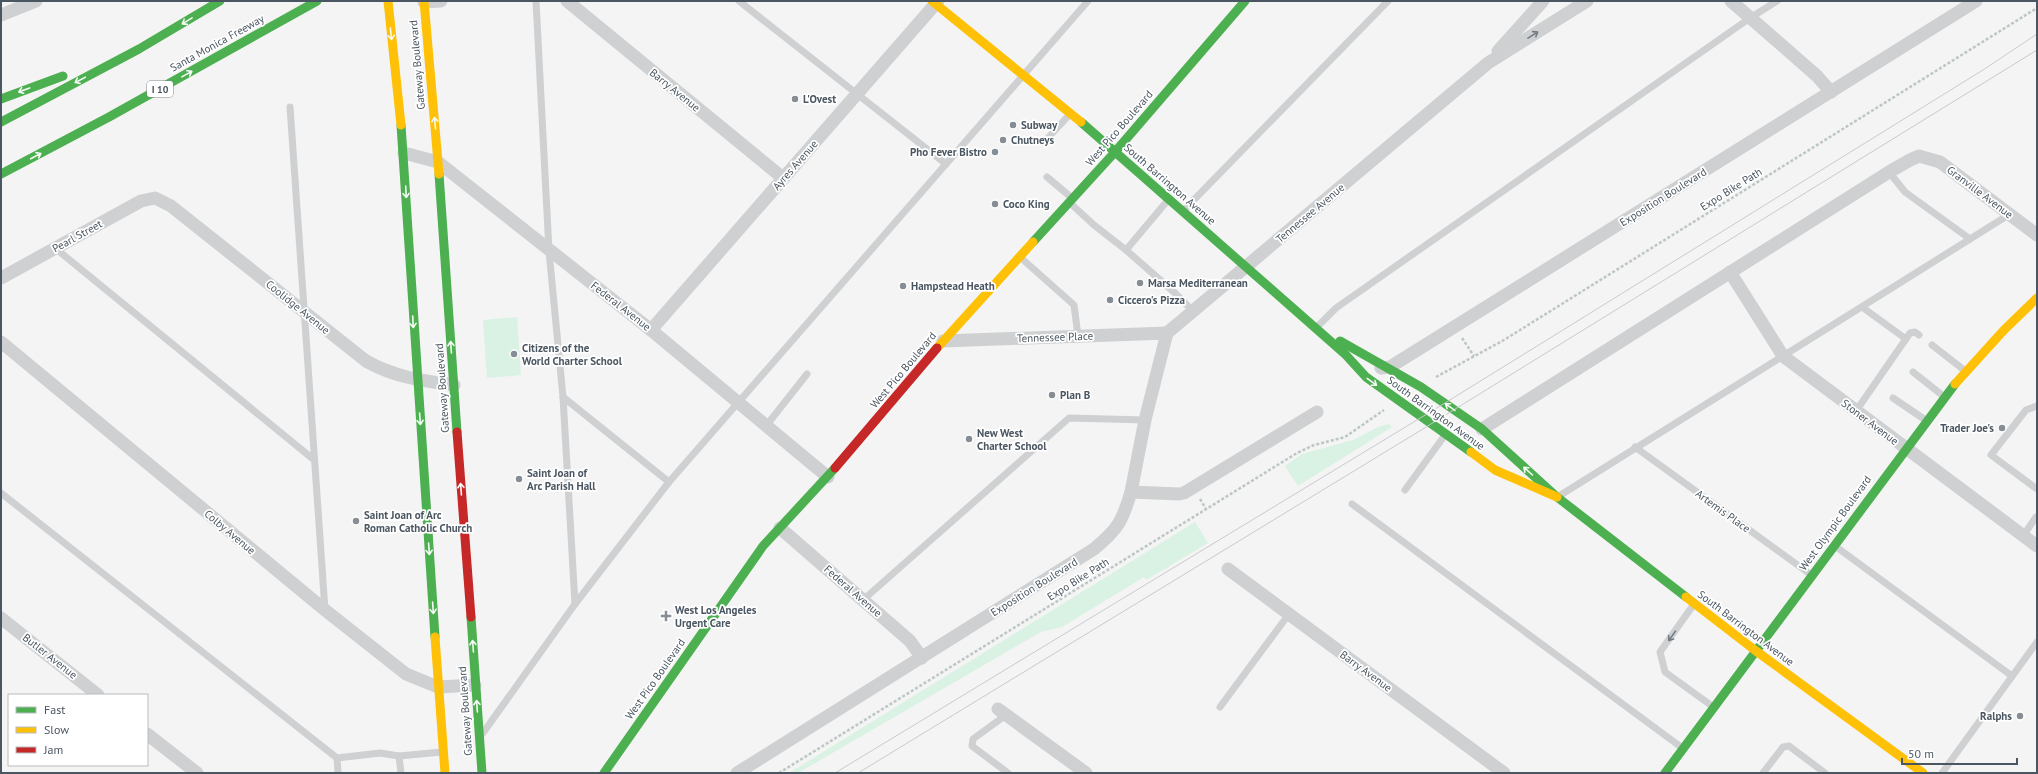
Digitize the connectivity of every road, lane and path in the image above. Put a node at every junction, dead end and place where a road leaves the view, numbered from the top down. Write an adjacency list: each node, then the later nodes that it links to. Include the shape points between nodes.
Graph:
1 (36, 1): 20 (street)
2 (220, 1): 22 (main road, one-way to 22)
3 (317, 1): 37 (main road, Santa Monica Freeway / I 10, one-way to 3)
4 (388, 1): 33 (main road, Gateway Boulevard, one-way to 33)
5 (441, 1): 17 (street)
6 (536, 1): 49 (lane)
7 (567, 1): 39 (street, Barry Avenue)
8 (739, 1): 26 (lane)
9 (1088, 1): 24 (lane)
10 (1245, 1): 32 (main road, West Pico Boulevard)
11 (1388, 1): 43 (lane)
12 (1543, 1): 23 (street)
13 (1586, 1): 23 (street, Tennessee Avenue, one-way to 13)
14 (1731, 1): 21 (street)
15 (1777, 1): 21 (lane)
16 (1976, 1): 25 (street, Exposition Boulevard)
17 (424, 2): 34 (main road, Gateway Boulevard, one-way to 17)
18 (935, 2): 24 (main road, South Barrington Avenue); 26 (street, Ayres Avenue)
19 (2037, 8): 69 (path, Expo Bike Path, via 1504,340)
20 (1, 15)
21 (1750, 18): 25 (street, via 1817,76); 59 (lane, via 1336,308)
22 (140, 49): 27 (main road, one-way to 27); 30 (main road, one-way to 30)
23 (1488, 63): 51 (street, Tennessee Avenue)
24 (1024, 74): 29 (main road, South Barrington Avenue); 35 (lane)
25 (1831, 92): 58 (street, Exposition Boulevard)
26 (857, 94): 35 (lane); 39 (street, Ayres Avenue)
27 (1, 99)
28 (290, 107): 57 (lane)
29 (1071, 113): 31 (lane); 32 (main road, South Barrington Avenue)
30 (1, 122)
31 (1047, 139)
32 (1115, 152): 41 (main road, West Pico Boulevard); 42 (main road, South Barrington Avenue)
33 (404, 153): 34 (street, Federal Avenue); 77 (main road, Gateway Boulevard, one-way to 77)
34 (438, 162): 49 (street, Federal Avenue); 79 (main road, Gateway Boulevard, one-way to 34)
35 (946, 164): 83 (lane)
36 (1889, 172): 44 (street, Granville Avenue, via 1919,156 1940,162); 46 (lane, via 1905,192); 52 (street)
37 (1, 174)
38 (1047, 177): 41 (lane)
39 (784, 178): 60 (street, Ayres Avenue)
40 (155, 198): 47 (street, Pearl Street, via 141,201); 57 (street, Coolidge Avenue, via 171,206)
41 (1071, 200): 48 (lane, via 1094,225); 50 (main road, West Pico Boulevard)
42 (1169, 200): 43 (main road, South Barrington Avenue); 48 (lane)
43 (1182, 211): 51 (main road, South Barrington Avenue)
44 (2010, 214): 45 (street, Granville Avenue); 46 (lane)
45 (2037, 235)
46 (1970, 240): 55 (lane)
47 (56, 248): 53 (street, Pearl Street); 95 (lane)
48 (1126, 250): 56 (lane)
49 (550, 251): 60 (street, Federal Avenue); 81 (lane)
50 (1019, 257): 63 (lane, via 1074,305); 65 (main road, West Pico Boulevard)
51 (1246, 266): 56 (street, Tennessee Avenue); 59 (main road, South Barrington Avenue)
52 (1730, 272): 70 (street, Stoner Avenue); 91 (street)
53 (1, 278)
54 (2037, 298): 74 (main road, West Olympic Boulevard)
55 (1862, 307): 64 (lane); 70 (lane)
56 (1193, 311): 61 (street, Tennessee Avenue)
57 (303, 312): 77 (street, Coolidge Avenue, via 366,361 389,373); 95 (lane)
58 (1454, 327): 69 (path); 73 (street, Exposition Boulevard)
59 (1316, 328): 68 (main road, South Barrington Avenue); 73 (main road, South Barrington Avenue)
60 (651, 330): 83 (street, Federal Avenue)
61 (1167, 333): 63 (street, Tennessee Place); 88 (street)
62 (1919, 335): 64 (lane, via 1915,332 1910,333)
63 (1078, 336): 65 (street, Tennessee Place)
64 (1906, 339): 71 (lane)
65 (943, 341): 97 (main road, West Pico Boulevard)
66 (1, 342): 115 (street, Colby Avenue)
67 (1932, 345): 74 (lane)
68 (1345, 354): 73 (street, via 1376,368); 92 (main road, South Barrington Avenue, one-way to 92, via 1366,377)
69 (1474, 356): 78 (path, Expo Bike Path)
70 (1783, 356): 86 (street, Stoner Avenue); 93 (lane)
71 (1893, 357): 72 (lane); 86 (lane, via 1877,387)
72 (1900, 362)
73 (1390, 367): 91 (main road, South Barrington Avenue, one-way to 73)
74 (1966, 371): 80 (main road, West Olympic Boulevard)
75 (1913, 372): 80 (lane)
76 (807, 374): 90 (lane)
77 (417, 380): 79 (street, Coolidge Avenue); 123 (main road, Gateway Boulevard, one-way to 123)
78 (1432, 380)
79 (454, 385): 122 (main road, Gateway Boulevard, one-way to 79)
80 (1944, 396): 89 (main road, West Olympic Boulevard)
81 (563, 397): 98 (lane); 113 (lane)
82 (1893, 398): 89 (lane)
83 (738, 402): 90 (street, Federal Avenue); 98 (lane)
84 (2037, 406): 99 (lane, via 2026,410 1991,455)
85 (1388, 407): 141 (path, Expo Bike Path, via 1345,437 1314,445 1297,453)
86 (1856, 411): 94 (street, Stoner Avenue)
87 (1317, 412): 101 (street, via 1184,493)
88 (1145, 420): 101 (street); 112 (lane, via 1068,418)
89 (1926, 420): 94 (main road, West Olympic Boulevard)
90 (766, 426): 97 (street, Federal Avenue)
91 (1482, 429): 96 (main road, via 1483,447); 103 (main road, South Barrington Avenue, one-way to 91)
92 (1445, 435): 96 (main road, South Barrington Avenue); 100 (lane)
93 (1635, 447): 103 (lane); 111 (lane, Artemis Place)
94 (1905, 448): 107 (street, Stoner Avenue); 108 (main road, West Olympic Boulevard)
95 (313, 459): 115 (lane)
96 (1495, 470): 103 (main road, South Barrington Avenue)
97 (828, 477): 106 (main road, West Pico Boulevard)
98 (669, 482): 113 (lane)
99 (2037, 489)
100 (1405, 490)
101 (1131, 492): 120 (street, Exposition Boulevard, via 1124,514 1114,532 1094,549)
102 (1, 493): 133 (lane)
103 (1557, 498): 114 (main road, South Barrington Avenue)
104 (1352, 504): 130 (lane)
105 (2036, 517): 107 (lane)
106 (780, 528): 112 (street, Federal Avenue); 134 (main road, West Pico Boulevard, via 763,546 719,606)
107 (2023, 536): 109 (street, Stoner Avenue)
108 (1834, 545): 111 (main road, West Olympic Boulevard); 121 (lane)
109 (2037, 546)
110 (1228, 569): 116 (street, Barry Avenue)
111 (1811, 576): 119 (main road, West Olympic Boulevard)
112 (862, 600): 120 (street, Federal Avenue, via 910,641)
113 (575, 604): 129 (lane)
114 (1695, 604): 119 (main road, South Barrington Avenue); 125 (lane, one-way to 125, via 1660,652 1665,672)
115 (325, 610): 123 (street, Colby Avenue, via 406,674)
116 (1289, 614): 126 (lane); 144 (street, Barry Avenue)
117 (1, 618): 124 (street, Butler Avenue)
118 (2037, 642): 121 (lane)
119 (1756, 651): 125 (main road, West Olympic Boulevard); 148 (main road, South Barrington Avenue)
120 (922, 658): 140 (street, Exposition Boulevard)
121 (2012, 676): 149 (lane)
122 (475, 685): 123 (street, Colby Avenue); 129 (main road, Gateway Boulevard, one-way to 122)
123 (438, 687): 131 (main road, Gateway Boulevard)
124 (97, 694)
125 (1714, 707): 130 (main road, West Olympic Boulevard)
126 (1220, 708)
127 (1002, 712): 142 (lane, via 974,739 972,746); 143 (street)
128 (148, 735): 135 (street)
129 (479, 738): 139 (main road, Gateway Boulevard)
130 (1683, 748): 145 (main road, West Olympic Boulevard)
131 (443, 752): 132 (lane); 138 (main road, Gateway Boulevard)
132 (399, 756): 133 (lane, via 380,753); 137 (lane)
133 (337, 758): 136 (lane)
134 (605, 772)
135 (197, 773)
136 (338, 773)
137 (401, 773)
138 (445, 773)
139 (482, 773)
140 (737, 773)
141 (779, 773)
142 (1008, 773)
143 (1086, 773)
144 (1504, 773)
145 (1666, 773)
146 (1763, 773): 147 (lane, via 1782,747 1789,746)
147 (1825, 773)
148 (1923, 773)
149 (1942, 773)

